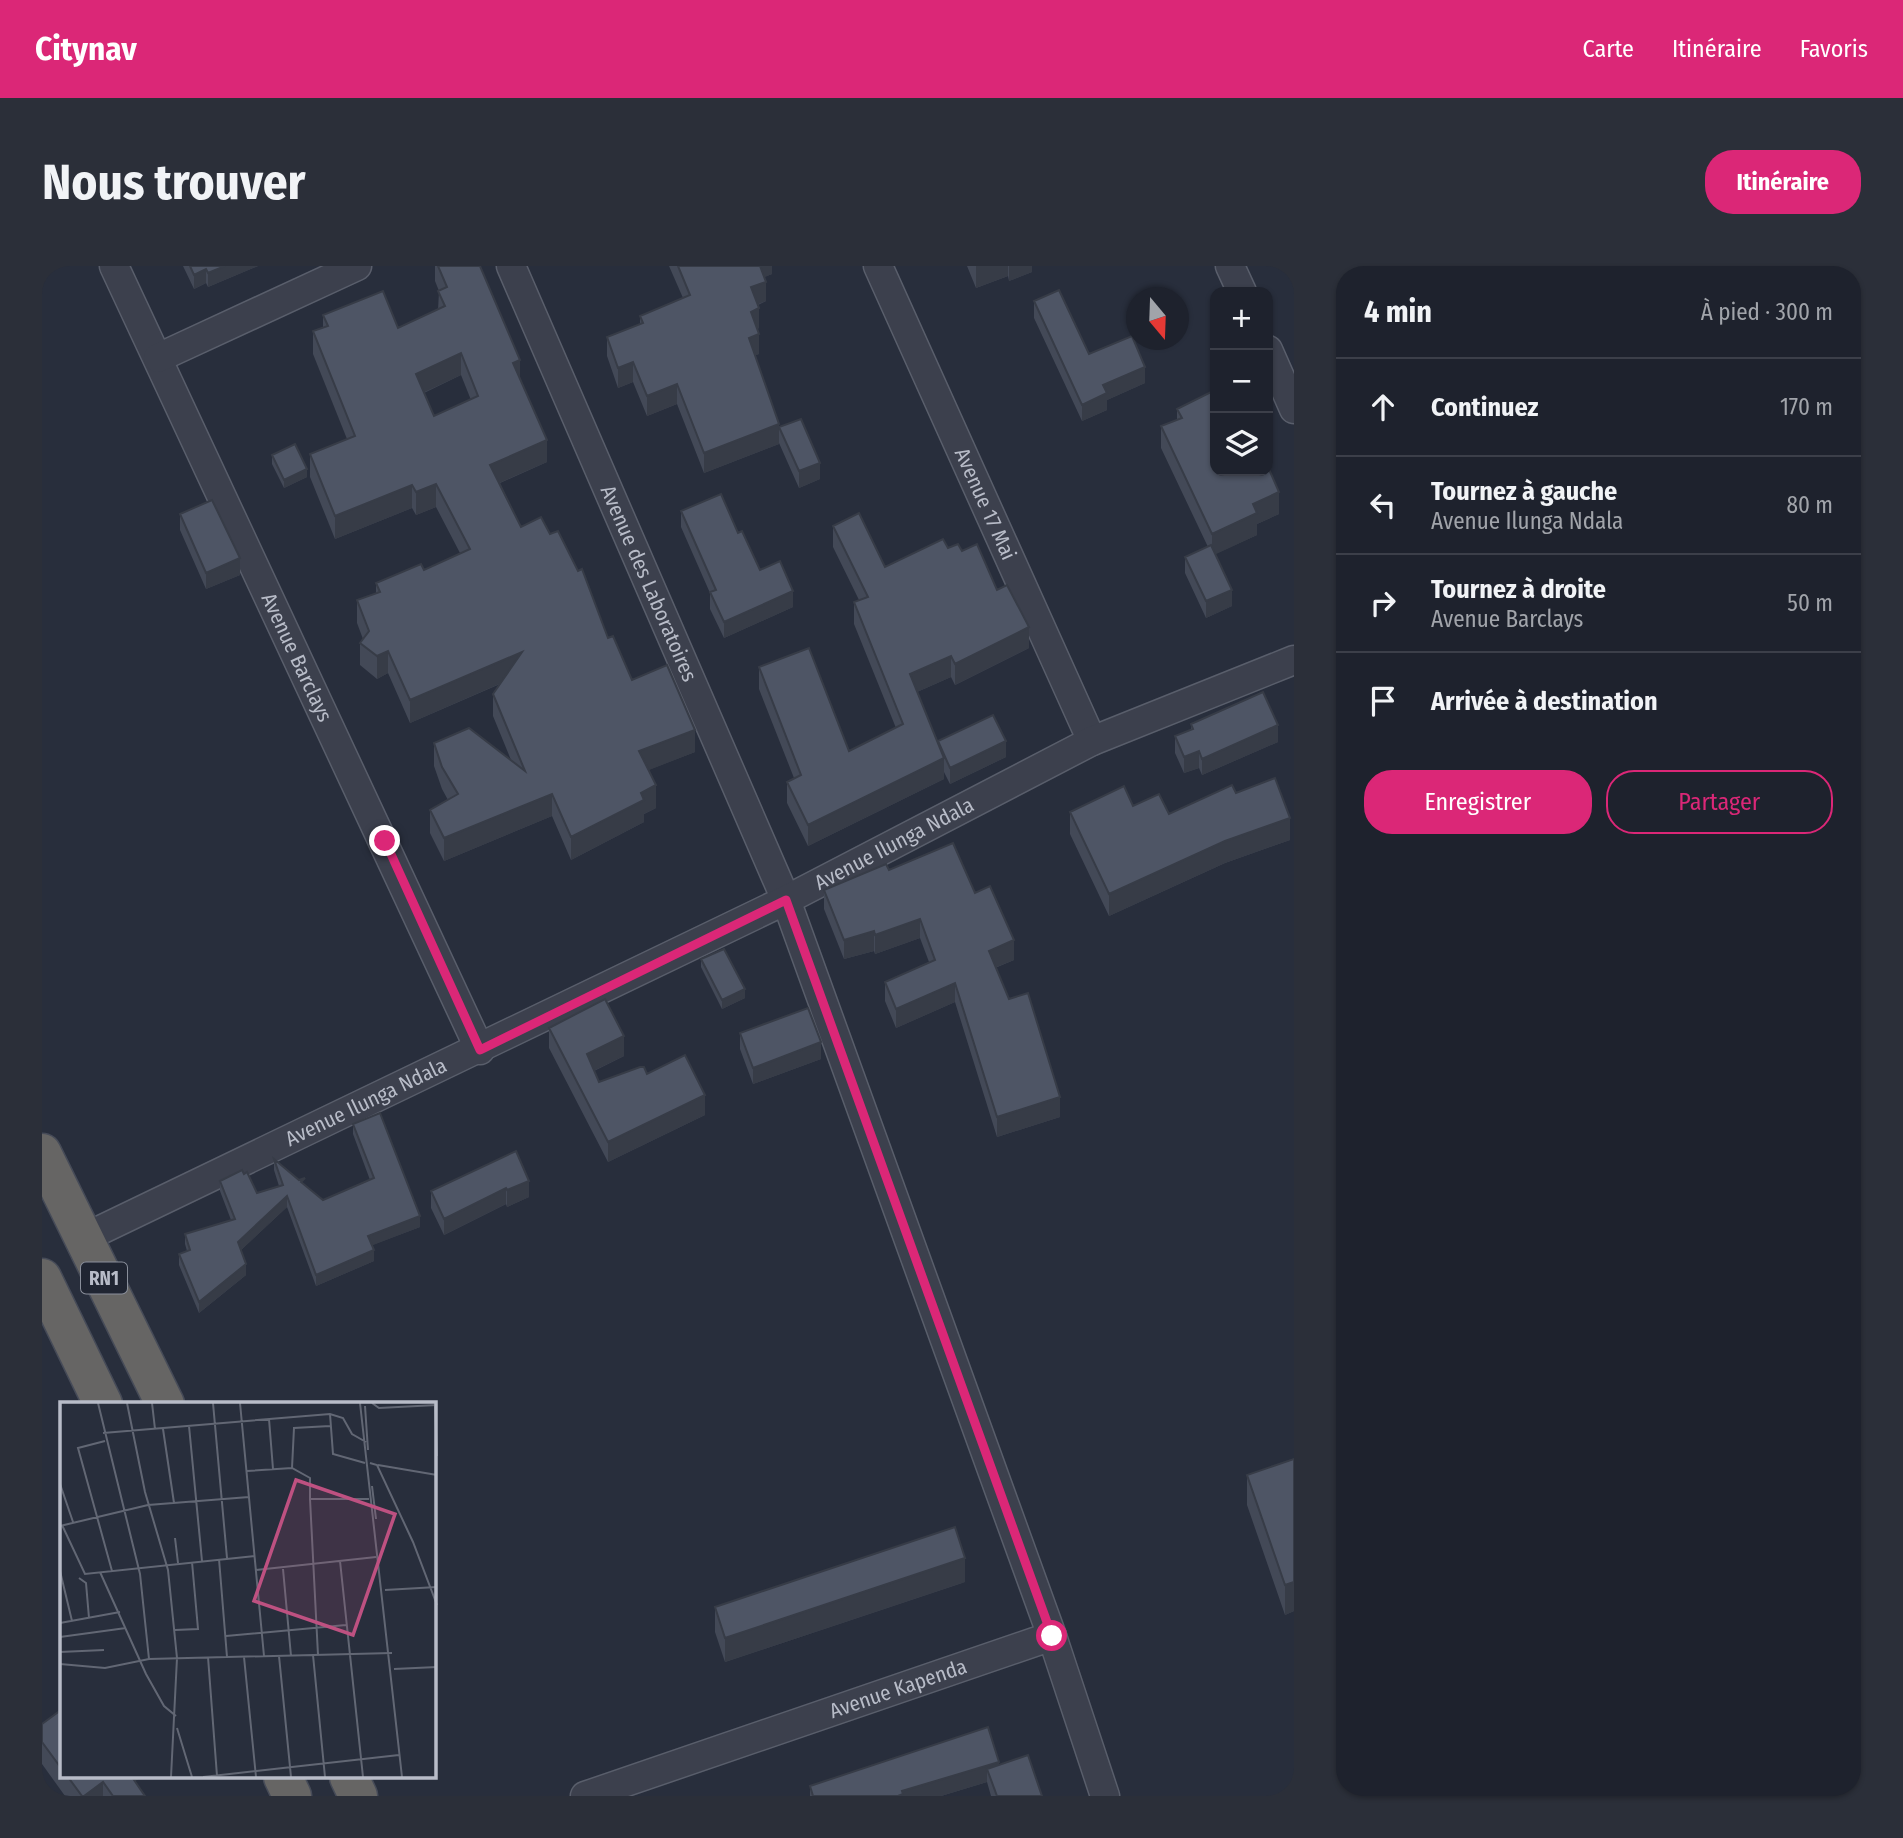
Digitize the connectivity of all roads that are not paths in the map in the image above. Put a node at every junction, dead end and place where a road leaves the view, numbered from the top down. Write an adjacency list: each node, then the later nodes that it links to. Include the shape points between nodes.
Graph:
1 (114, 266): 7 (street, Avenue Barclays)
2 (357, 266): 7 (street)
3 (511, 266): 12 (street, Avenue des Laboratoires)
4 (878, 266): 11 (street, Avenue 17 Mai)
5 (1230, 266): 6 (street)
6 (1240, 287)
7 (158, 358): 13 (street, Avenue Barclays)
8 (1273, 361): 9 (street)
9 (1294, 409)
10 (1294, 660): 11 (street, Avenue Ilunga Ndala)
11 (1092, 741): 12 (street, Avenue Ilunga Ndala)
12 (786, 900): 13 (street, Avenue Ilunga Ndala); 19 (street, Avenue des Laboratoires)
13 (480, 1050): 15 (street, Avenue Ilunga Ndala)
14 (42, 1153): 15 (highway, RN1)
15 (84, 1238): 18 (highway, RN1)
16 (42, 1278): 17 (highway, RN1)
17 (102, 1402)
18 (164, 1402)
19 (1052, 1636): 24 (street, Avenue Kapenda); 25 (street)
20 (283, 1778): 22 (highway)
21 (349, 1778): 23 (highway)
22 (292, 1796)
23 (358, 1796)
24 (585, 1796)
25 (1105, 1796)

